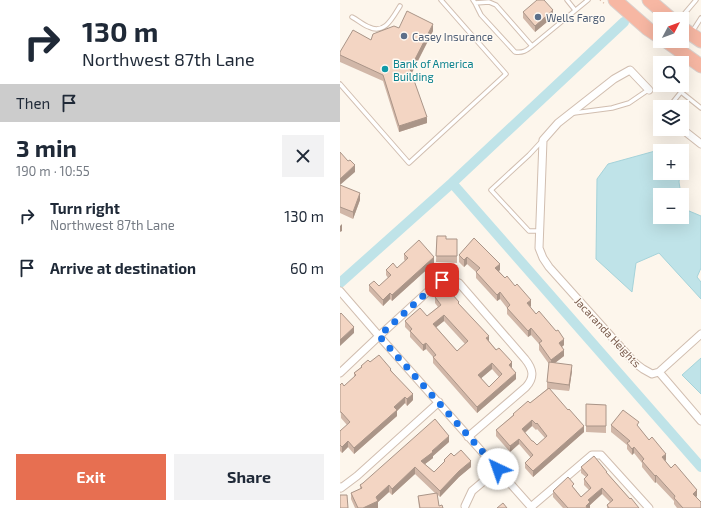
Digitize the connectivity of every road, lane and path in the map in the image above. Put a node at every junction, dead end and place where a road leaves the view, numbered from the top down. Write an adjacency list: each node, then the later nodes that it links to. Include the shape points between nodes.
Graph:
1 (441, 0): 19 (lane, via 506,74 410,163)
2 (588, 0): 9 (lane)
3 (615, 0): 14 (highway)
4 (649, 0): 10 (highway)
5 (696, 0): 11 (lane)
6 (570, 1): 9 (lane)
7 (474, 2): 16 (lane, via 489,2 496,5); 16 (lane, via 480,15 515,52 524,52)
8 (400, 6): 12 (lane, via 388,24 377,30)
9 (575, 10): 16 (lane)
10 (663, 12)
11 (686, 12)
12 (352, 17)
13 (701, 18): 15 (lane)
14 (653, 32)
15 (691, 35)
16 (532, 46)
17 (676, 48): 18 (highway)
18 (701, 66)
19 (340, 84)
20 (649, 90): 23 (lane, via 629,103 612,108); 23 (street, via 630,70)
21 (675, 100): 22 (lane, via 681,92)
22 (701, 108)
23 (570, 113): 25 (street)
24 (689, 135): 26 (street)
25 (543, 140): 27 (street, Jacaranda Heights); 27 (lane, via 491,190 529,231)
26 (701, 144)
27 (540, 231): 31 (street, Jacaranda Heights, via 539,248 549,267 635,363 652,374)
28 (341, 292): 30 (street)
29 (701, 334): 31 (street)
30 (379, 336): 32 (street); 33 (street); 35 (street, via 442,280 451,280 463,286 528,363 532,372 532,379 528,385)
31 (659, 372): 34 (street)
32 (340, 373)
33 (439, 402): 35 (street); 37 (street)
34 (701, 421)
35 (468, 437): 36 (street)
36 (498, 469): 38 (street, via 472,491); 39 (street)
37 (341, 488)
38 (465, 506)
39 (532, 507): 40 (street, via 592,455 602,455)
40 (649, 508)

